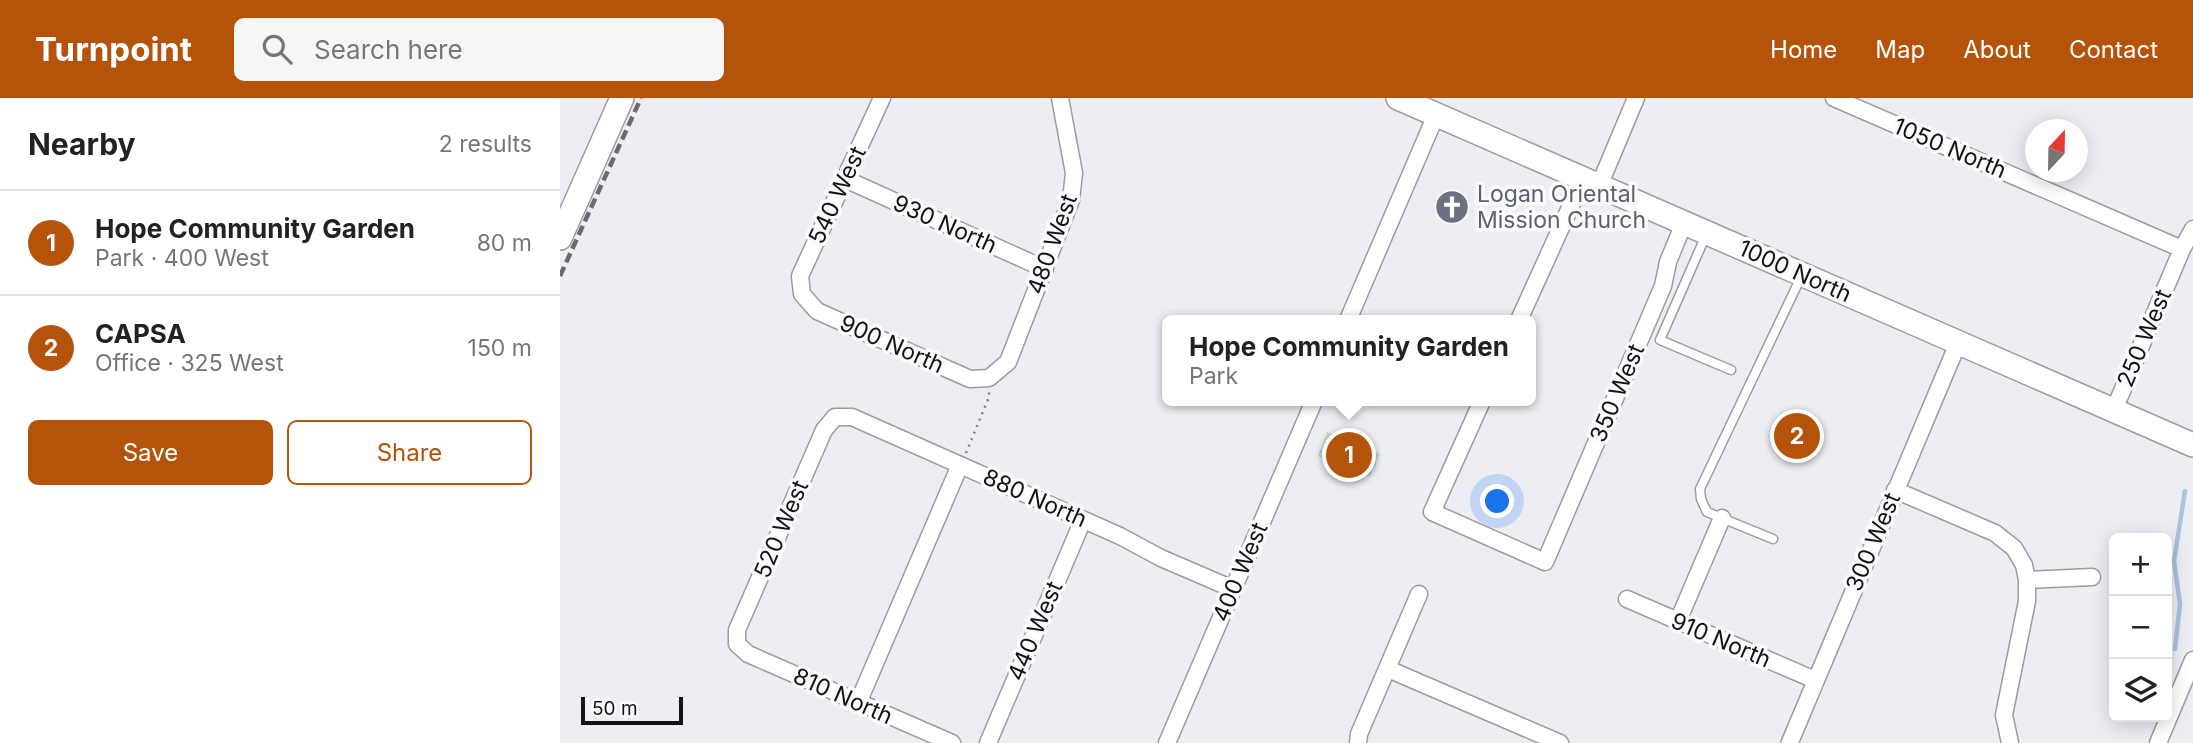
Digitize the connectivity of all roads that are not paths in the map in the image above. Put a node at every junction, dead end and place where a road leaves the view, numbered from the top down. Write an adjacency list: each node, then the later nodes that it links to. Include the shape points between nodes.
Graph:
1 (622, 98): 12 (street)
2 (882, 98): 8 (street, 540 West)
3 (1060, 98): 15 (street, 480 West, via 1074,173 1071,201)
4 (1398, 98): 7 (street, 1000 North)
5 (1636, 98): 9 (street)
6 (1834, 98): 14 (street, 1050 North)
7 (1439, 106): 9 (street, 1000 North); 18 (street)
8 (845, 179): 15 (street, 930 North); 17 (street, 540 West, via 800,276)
9 (1591, 182): 10 (street, 1000 North); 19 (street)
10 (1684, 223): 13 (street, 1000 North); 24 (street, 350 West, via 1663,286 1545,562 1432,512)
11 (2193, 229): 14 (street, 250 West)
12 (561, 233)
13 (1707, 233): 16 (street, 1000 North); 21 (lane, via 1661,340)
14 (2182, 248): 25 (street, 250 West)
15 (1045, 269): 22 (street, 480 West, via 1008,362)
16 (1802, 274): 20 (street, 1000 North); 30 (lane, via 1700,489 1707,512)
17 (802, 293): 22 (street, 900 North, via 817,311 970,379)
18 (1350, 315)
19 (1522, 315)
20 (1958, 342): 25 (street, 1000 North); 29 (street, 300 West)
21 (1731, 370)
22 (989, 382)
23 (1312, 406): 35 (street, 400 West)
24 (1480, 406)
25 (2114, 410): 27 (street, 1000 North)
26 (835, 417): 28 (street, 880 North, via 852,417); 39 (street, 520 West, via 824,430 737,630)
27 (2193, 445)
28 (960, 465): 31 (street, 880 North); 43 (street)
29 (1895, 490): 34 (street, via 1995,533 2014,548); 42 (street, 300 West)
30 (1722, 518): 32 (lane); 38 (street)
31 (1083, 520): 35 (street, 880 North); 46 (street, 440 West)
32 (1773, 539)
33 (2092, 577): 34 (street)
34 (2027, 580): 50 (street, via 2027,601 2004,715)
35 (1233, 589): 47 (street, 400 West)
36 (1419, 594): 41 (street)
37 (1626, 599): 38 (street, 910 North)
38 (1678, 621): 42 (street, 910 North)
39 (737, 644): 43 (street, 810 North, via 748,654)
40 (2193, 660): 51 (street)
41 (1388, 668): 48 (street); 49 (street)
42 (1815, 680): 44 (street, 300 West)
43 (858, 703): 45 (street, 810 North)
44 (1790, 742)
45 (952, 743)
46 (988, 743)
47 (1167, 743)
48 (1358, 743)
49 (1560, 743)
50 (2010, 743)
51 (2158, 743)

